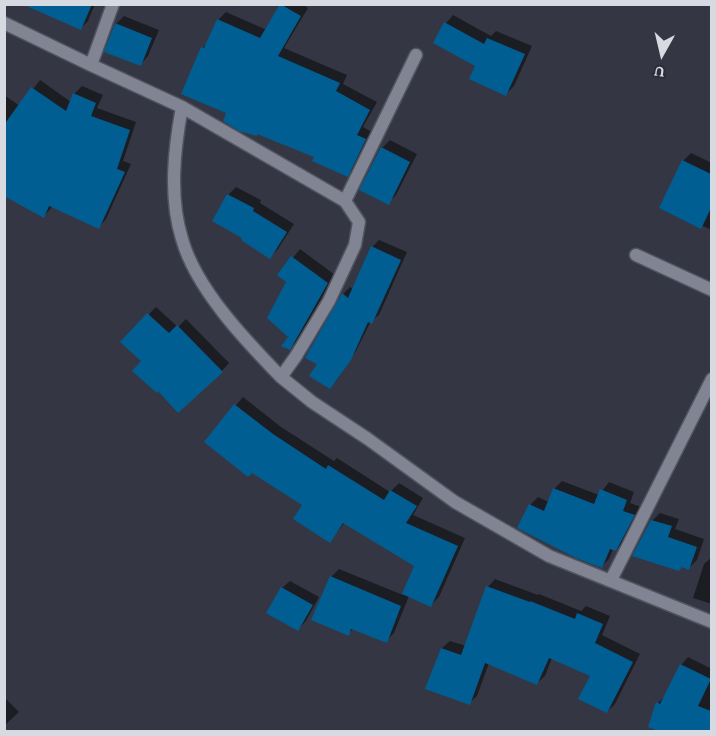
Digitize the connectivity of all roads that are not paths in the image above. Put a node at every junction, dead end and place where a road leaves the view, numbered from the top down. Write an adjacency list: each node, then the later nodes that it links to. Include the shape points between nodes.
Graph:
1 (113, 4): 4 (street)
2 (4, 22): 4 (street)
3 (416, 55): 6 (street)
4 (91, 65): 5 (street)
5 (182, 107): 6 (street); 9 (street, via 174,177 182,241 225,314)
6 (345, 201): 9 (street, via 359,222 355,245 329,301)
7 (636, 255): 8 (street)
8 (711, 290)
9 (281, 377): 11 (street, via 454,501 549,555)
10 (711, 379): 11 (street)
11 (610, 580): 12 (street)
12 (711, 622)

